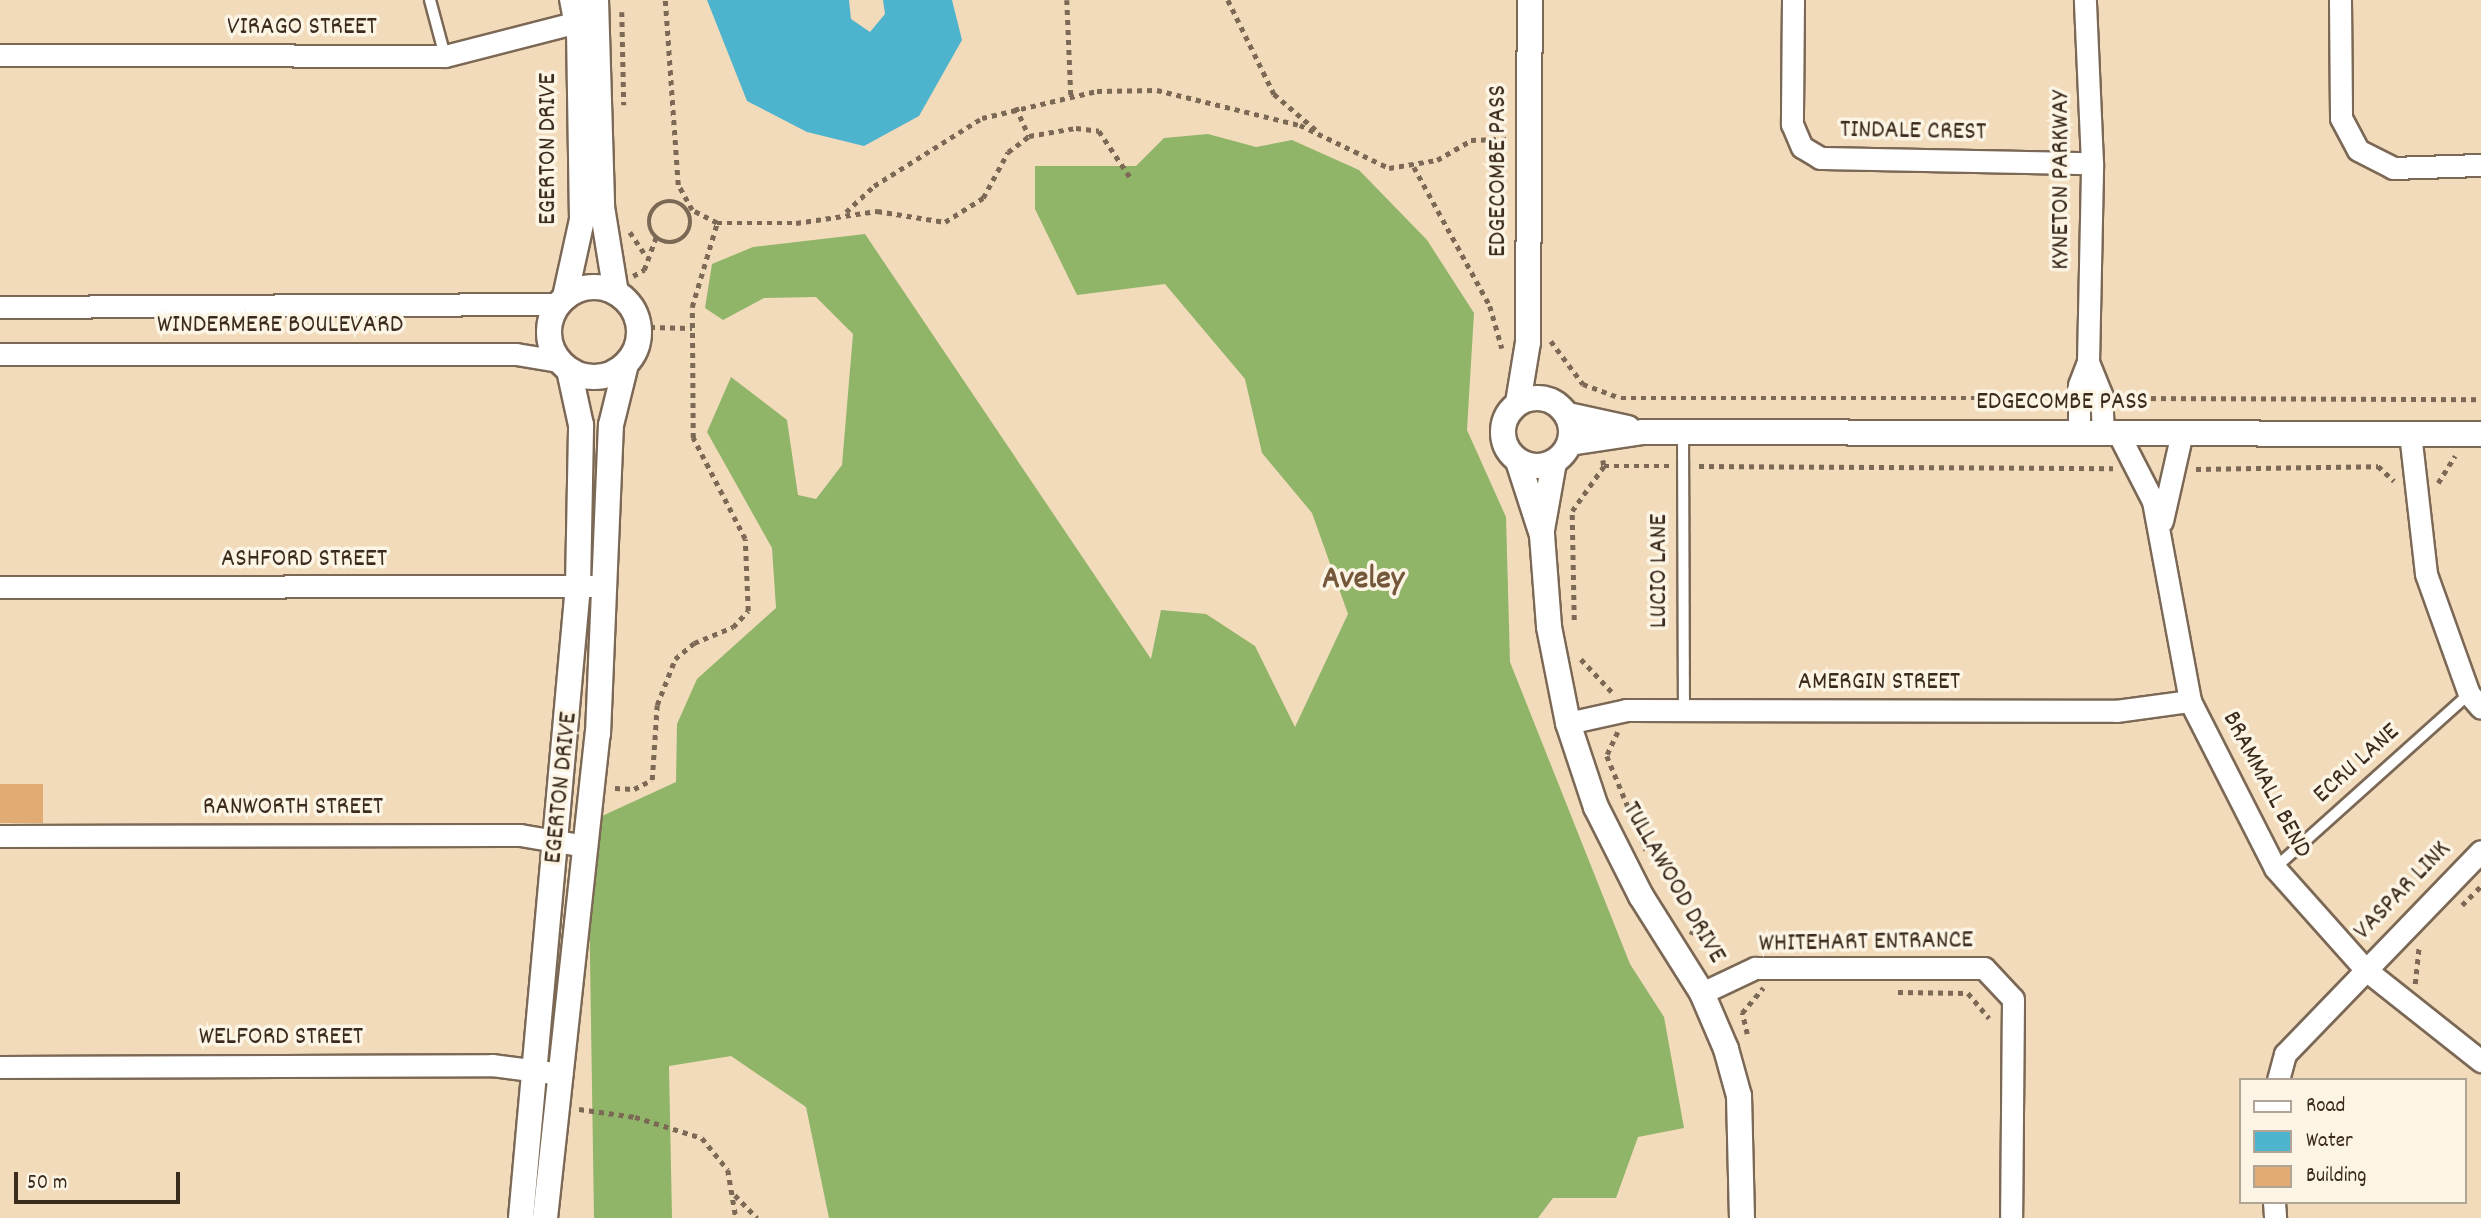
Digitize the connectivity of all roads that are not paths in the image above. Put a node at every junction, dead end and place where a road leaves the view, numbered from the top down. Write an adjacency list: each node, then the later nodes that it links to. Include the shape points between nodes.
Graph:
1 (430, 0): 8 (lane)
2 (1530, 0): 14 (street, EDGECOMBE PASS)
3 (1793, 0): 9 (street, TINDALE CREST, via 1792,124 1802,147 1820,158)
4 (2085, 0): 9 (street, KYNETON PARKWAY)
5 (2340, 0): 10 (street, via 2341,118 2358,150 2393,167)
6 (586, 10): 8 (street, VIRAGO STREET); 11 (street, EGERTON DRIVE, via 602,207); 12 (street, EGERTON DRIVE, via 582,220)
7 (0, 55): 8 (street, VIRAGO STREET)
8 (445, 57)
9 (2092, 163): 16 (street, KYNETON PARKWAY)
10 (2481, 165)
11 (619, 285): 12 (street, via 590,287); 17 (street, via 639,326)
12 (562, 301): 13 (street, WINDERMERE BOULEVARD); 18 (street, via 549,326)
13 (0, 307)
14 (1528, 342): 19 (street, EDGECOMBE PASS); 20 (street, EDGECOMBE PASS)
15 (0, 354): 18 (street, WINDERMERE BOULEVARD, via 502,354)
16 (2088, 362): 25 (street, KYNETON PARKWAY, via 2102,398); 25 (street, KYNETON PARKWAY, via 2079,398)
17 (626, 364): 18 (street, via 599,377); 34 (street, EGERTON DRIVE, via 611,425)
18 (564, 365): 33 (street, EGERTON DRIVE, via 581,425)
19 (1548, 399): 20 (street); 21 (street)
20 (1518, 403): 29 (street, via 1502,432)
21 (1568, 415): 22 (street, EDGECOMBE PASS); 28 (street)
22 (1601, 431): 23 (street, EDGECOMBE PASS); 28 (street, EDGECOMBE PASS)
23 (1683, 432): 25 (street, EDGECOMBE PASS); 38 (lane, LUCIO LANE)
24 (2182, 432): 25 (street, EDGECOMBE PASS); 26 (street, EDGECOMBE PASS); 31 (street)
25 (2100, 433): 31 (street, BRAMMALL BEND)
26 (2410, 433): 27 (street, EDGECOMBE PASS); 37 (street, via 2426,574)
27 (2473, 442)
28 (1570, 443): 30 (street)
29 (1518, 461): 30 (street); 32 (street, TULLAWOOD DRIVE)
30 (1553, 462): 32 (street, TULLAWOOD DRIVE)
31 (2157, 482): 36 (street, BRAMMALL BEND, via 2160,537)
32 (1542, 534): 39 (street, TULLAWOOD DRIVE, via 1549,627)
33 (578, 586): 34 (street, ASHFORD STREET); 35 (street, ASHFORD STREET); 41 (street, EGERTON DRIVE)
34 (607, 586): 42 (street, EGERTON DRIVE)
35 (0, 587)
36 (2190, 701): 38 (street, AMERGIN STREET, via 2116,711); 44 (street, BRAMMALL BEND)
37 (2475, 701): 44 (lane, ECRU LANE)
38 (1684, 710): 39 (street, AMERGIN STREET, via 1615,712)
39 (1568, 723): 46 (street, TULLAWOOD DRIVE, via 1596,807 1641,896)
40 (0, 836): 41 (street, RANWORTH STREET, via 520,835)
41 (555, 841): 42 (street, RANWORTH STREET); 49 (street, EGERTON DRIVE)
42 (586, 846): 50 (street, EGERTON DRIVE)
43 (2481, 851): 45 (street, VASPAR LINK)
44 (2275, 868): 45 (street, BRAMMALL BEND)
45 (2366, 970): 47 (street, BRAMMALL BEND); 51 (street, VASPAR LINK, via 2285,1055)
46 (1702, 993): 54 (street, TULLAWOOD DRIVE, via 1740,1096); 55 (street, WHITEHART ENTRANCE, via 1755,968 1984,968 2013,999)
47 (2477, 1052)
48 (0, 1066): 49 (street, WELFORD STREET)
49 (534, 1069): 50 (street, WELFORD STREET); 52 (street, EGERTON DRIVE)
50 (561, 1074): 53 (street, EGERTON DRIVE)
51 (2279, 1078)
52 (521, 1218)
53 (545, 1218)
54 (1742, 1218)
55 (2011, 1218)

